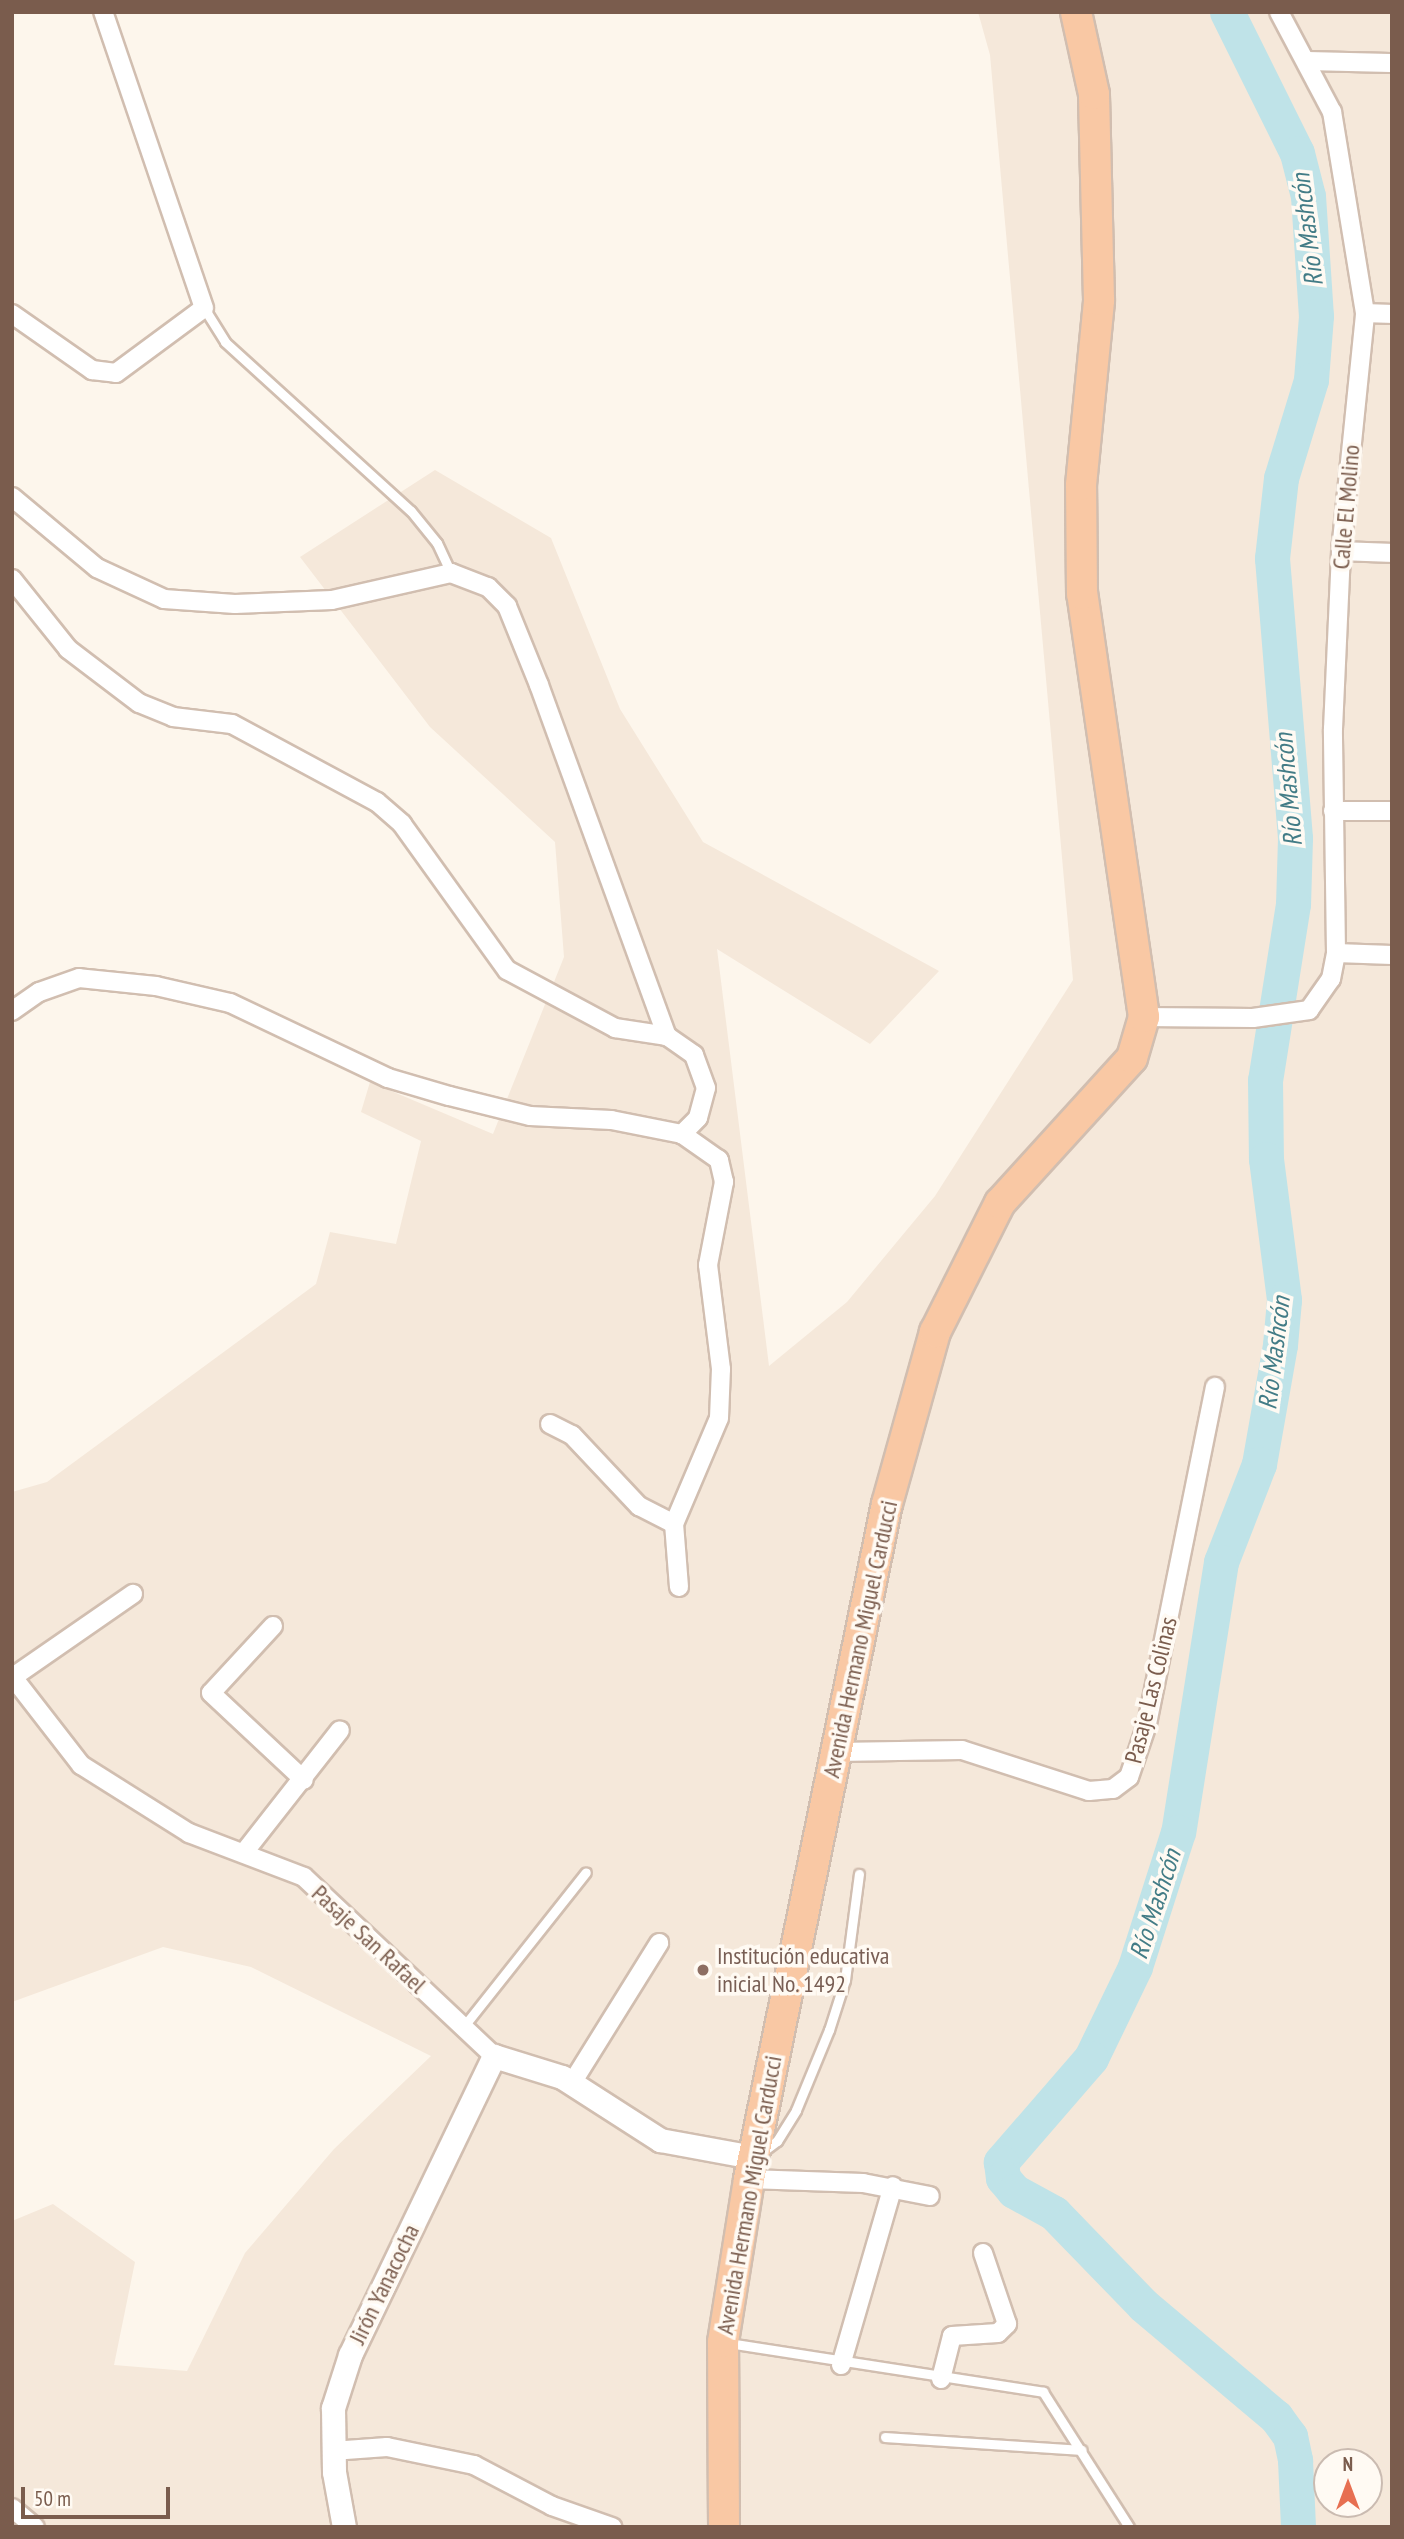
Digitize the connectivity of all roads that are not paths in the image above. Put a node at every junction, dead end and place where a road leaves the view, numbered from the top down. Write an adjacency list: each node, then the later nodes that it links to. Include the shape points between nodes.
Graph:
1 (103, 12): 6 (street)
2 (1076, 12): 20 (highway, Avenida Hermano Miguel Carducci, via 1094,94 1099,300 1081,485 1082,594)
3 (1279, 12): 4 (street, Calle El Molino)
4 (1306, 61): 5 (street); 7 (street, Calle El Molino, via 1332,112)
5 (1392, 63)
6 (204, 308): 8 (street, via 116,373 92,370); 13 (lane, via 225,342 411,512 437,542)
7 (1365, 313): 9 (street); 11 (street, Calle El Molino)
8 (12, 314)
9 (1392, 314)
10 (12, 497): 13 (street, via 97,568 164,599 235,604 332,600)
11 (1341, 551): 12 (street); 15 (street, Calle El Molino)
12 (1392, 554)
13 (452, 573): 21 (street, via 488,587 507,606)
14 (12, 579): 21 (street, via 68,649 139,703 173,717 232,724 377,802 402,824 507,970 533,989 615,1028)
15 (1334, 811): 16 (street); 17 (street, Calle El Molino)
16 (1392, 811)
17 (1336, 953): 18 (street); 20 (street, Calle El Molino, via 1331,979 1309,1010 1253,1018)
18 (1392, 955)
19 (12, 1011): 22 (street, via 39,992 79,978 156,986 230,1003 388,1078 449,1096 530,1116 611,1120)
20 (1144, 1017): 31 (highway, Avenida Hermano Miguel Carducci, via 1132,1058 1000,1203 950,1292 887,1504)
21 (667, 1036): 22 (street, via 694,1055 706,1088 698,1118)
22 (682, 1134): 25 (street, via 723,1170 708,1282 721,1401 714,1433)
23 (1215, 1387): 31 (street, Pasaje Las Colinas, via 1150,1710 1129,1777 1113,1789 1089,1791 962,1750)
24 (550, 1424): 25 (street, via 572,1435 639,1506)
25 (674, 1524): 26 (street)
26 (679, 1587)
27 (133, 1594): 29 (street)
28 (273, 1626): 32 (street, via 211,1693)
29 (13, 1676): 33 (street, Pasaje San Rafael, via 81,1765 190,1833)
30 (340, 1730): 32 (street)
31 (836, 1752): 40 (highway, Avenida Hermano Miguel Carducci)
32 (304, 1780): 33 (street)
33 (246, 1850): 37 (street, Pasaje San Rafael, via 304,1877)
34 (586, 1872): 37 (lane)
35 (859, 1874): 40 (lane, via 845,1980 829,2030 777,2141)
36 (659, 1943): 39 (street)
37 (464, 2026): 38 (street, Pasaje San Rafael)
38 (494, 2056): 39 (street, Pasaje San Rafael); 49 (street, Jirón Yanacocha, via 350,2356 333,2408)
39 (572, 2083): 40 (street, Pasaje San Rafael, via 660,2140)
40 (751, 2168): 41 (street, Pasaje San Rafael); 44 (highway, Avenida Hermano Miguel Carducci)
41 (893, 2186): 42 (street, Pasaje San Rafael); 45 (street)
42 (930, 2196)
43 (983, 2253): 46 (street, via 1007,2324 998,2333 952,2336)
44 (723, 2342): 45 (lane); 54 (highway, Avenida Hermano Miguel Carducci)
45 (841, 2365): 46 (lane)
46 (941, 2379): 48 (lane, via 1043,2392)
47 (885, 2437): 48 (lane)
48 (1082, 2450): 55 (lane)
49 (332, 2451): 52 (street, Jirón Yanacocha); 53 (street, via 387,2447 474,2465 552,2506)
50 (12, 2508): 51 (street)
51 (35, 2527)
52 (344, 2527)
53 (612, 2527)
54 (724, 2527)
55 (1129, 2527)

